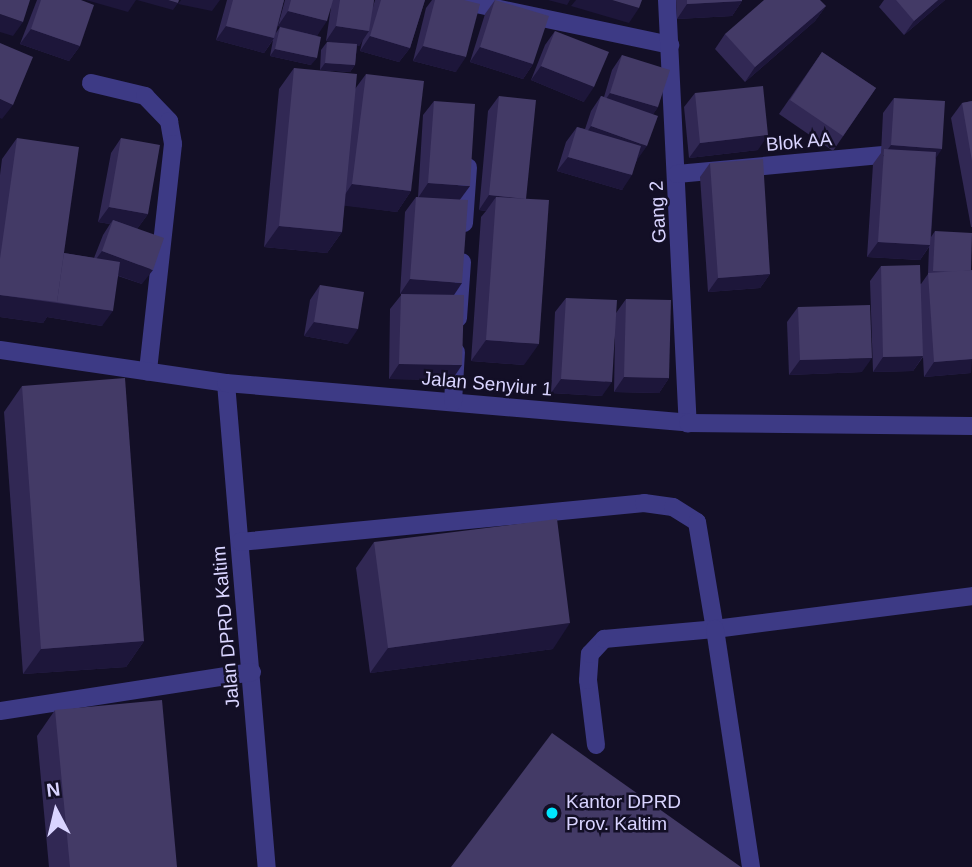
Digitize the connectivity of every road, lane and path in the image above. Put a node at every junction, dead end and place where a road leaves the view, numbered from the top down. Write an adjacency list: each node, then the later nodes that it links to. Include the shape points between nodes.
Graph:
1 (457, 0): 3 (street)
2 (667, 0): 3 (street, Gang 2)
3 (670, 45): 7 (street, Gang 2)
4 (91, 83): 9 (street, via 145,96 169,121 173,144)
5 (469, 149): 11 (street)
6 (883, 155): 7 (street, Blok AA)
7 (677, 174): 12 (street, Gang 2)
8 (0, 350): 9 (street, Jalan Senyiur 1)
9 (148, 372): 10 (street, Jalan Senyiur 1)
10 (226, 383): 11 (street, Jalan Senyiur 1); 14 (street, Jalan DPRD Kaltim)
11 (453, 402): 12 (street, Jalan Senyiur 1)
12 (688, 423): 13 (street, Jalan Senyiur 1)
13 (972, 426)
14 (240, 542): 16 (street, via 644,503 673,507 696,522); 17 (street, Jalan DPRD Kaltim)
15 (972, 596): 16 (street)
16 (715, 629): 19 (street, via 604,639 590,654 588,681); 21 (street)
17 (252, 672): 18 (street); 20 (street, Jalan DPRD Kaltim)
18 (0, 711)
19 (596, 745)
20 (267, 867)
21 (751, 867)

